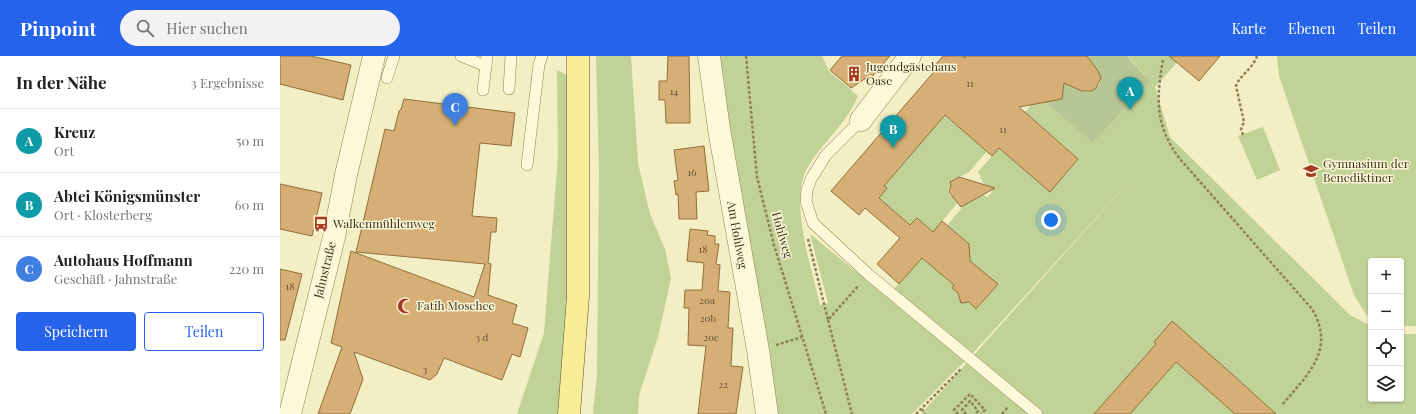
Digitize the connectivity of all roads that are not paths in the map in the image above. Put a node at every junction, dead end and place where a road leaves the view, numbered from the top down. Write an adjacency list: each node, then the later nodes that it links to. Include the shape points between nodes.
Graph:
1 (374, 56): 15 (street, Jahnstraße, via 334,237)
2 (394, 56): 10 (lane)
3 (461, 56): 9 (lane)
4 (511, 56): 11 (lane)
5 (542, 56): 14 (lane)
6 (578, 56): 16 (main road, via 578,296)
7 (709, 56): 17 (street, Am Hohlweg)
8 (910, 56): 13 (street)
9 (487, 61): 12 (lane)
10 (387, 78)
11 (509, 89)
12 (483, 90)
13 (861, 120): 18 (lane, via 816,168 807,190 806,201 813,223 868,274)
14 (527, 165)
15 (290, 414)
16 (569, 414)
17 (767, 414)
18 (1037, 414)

